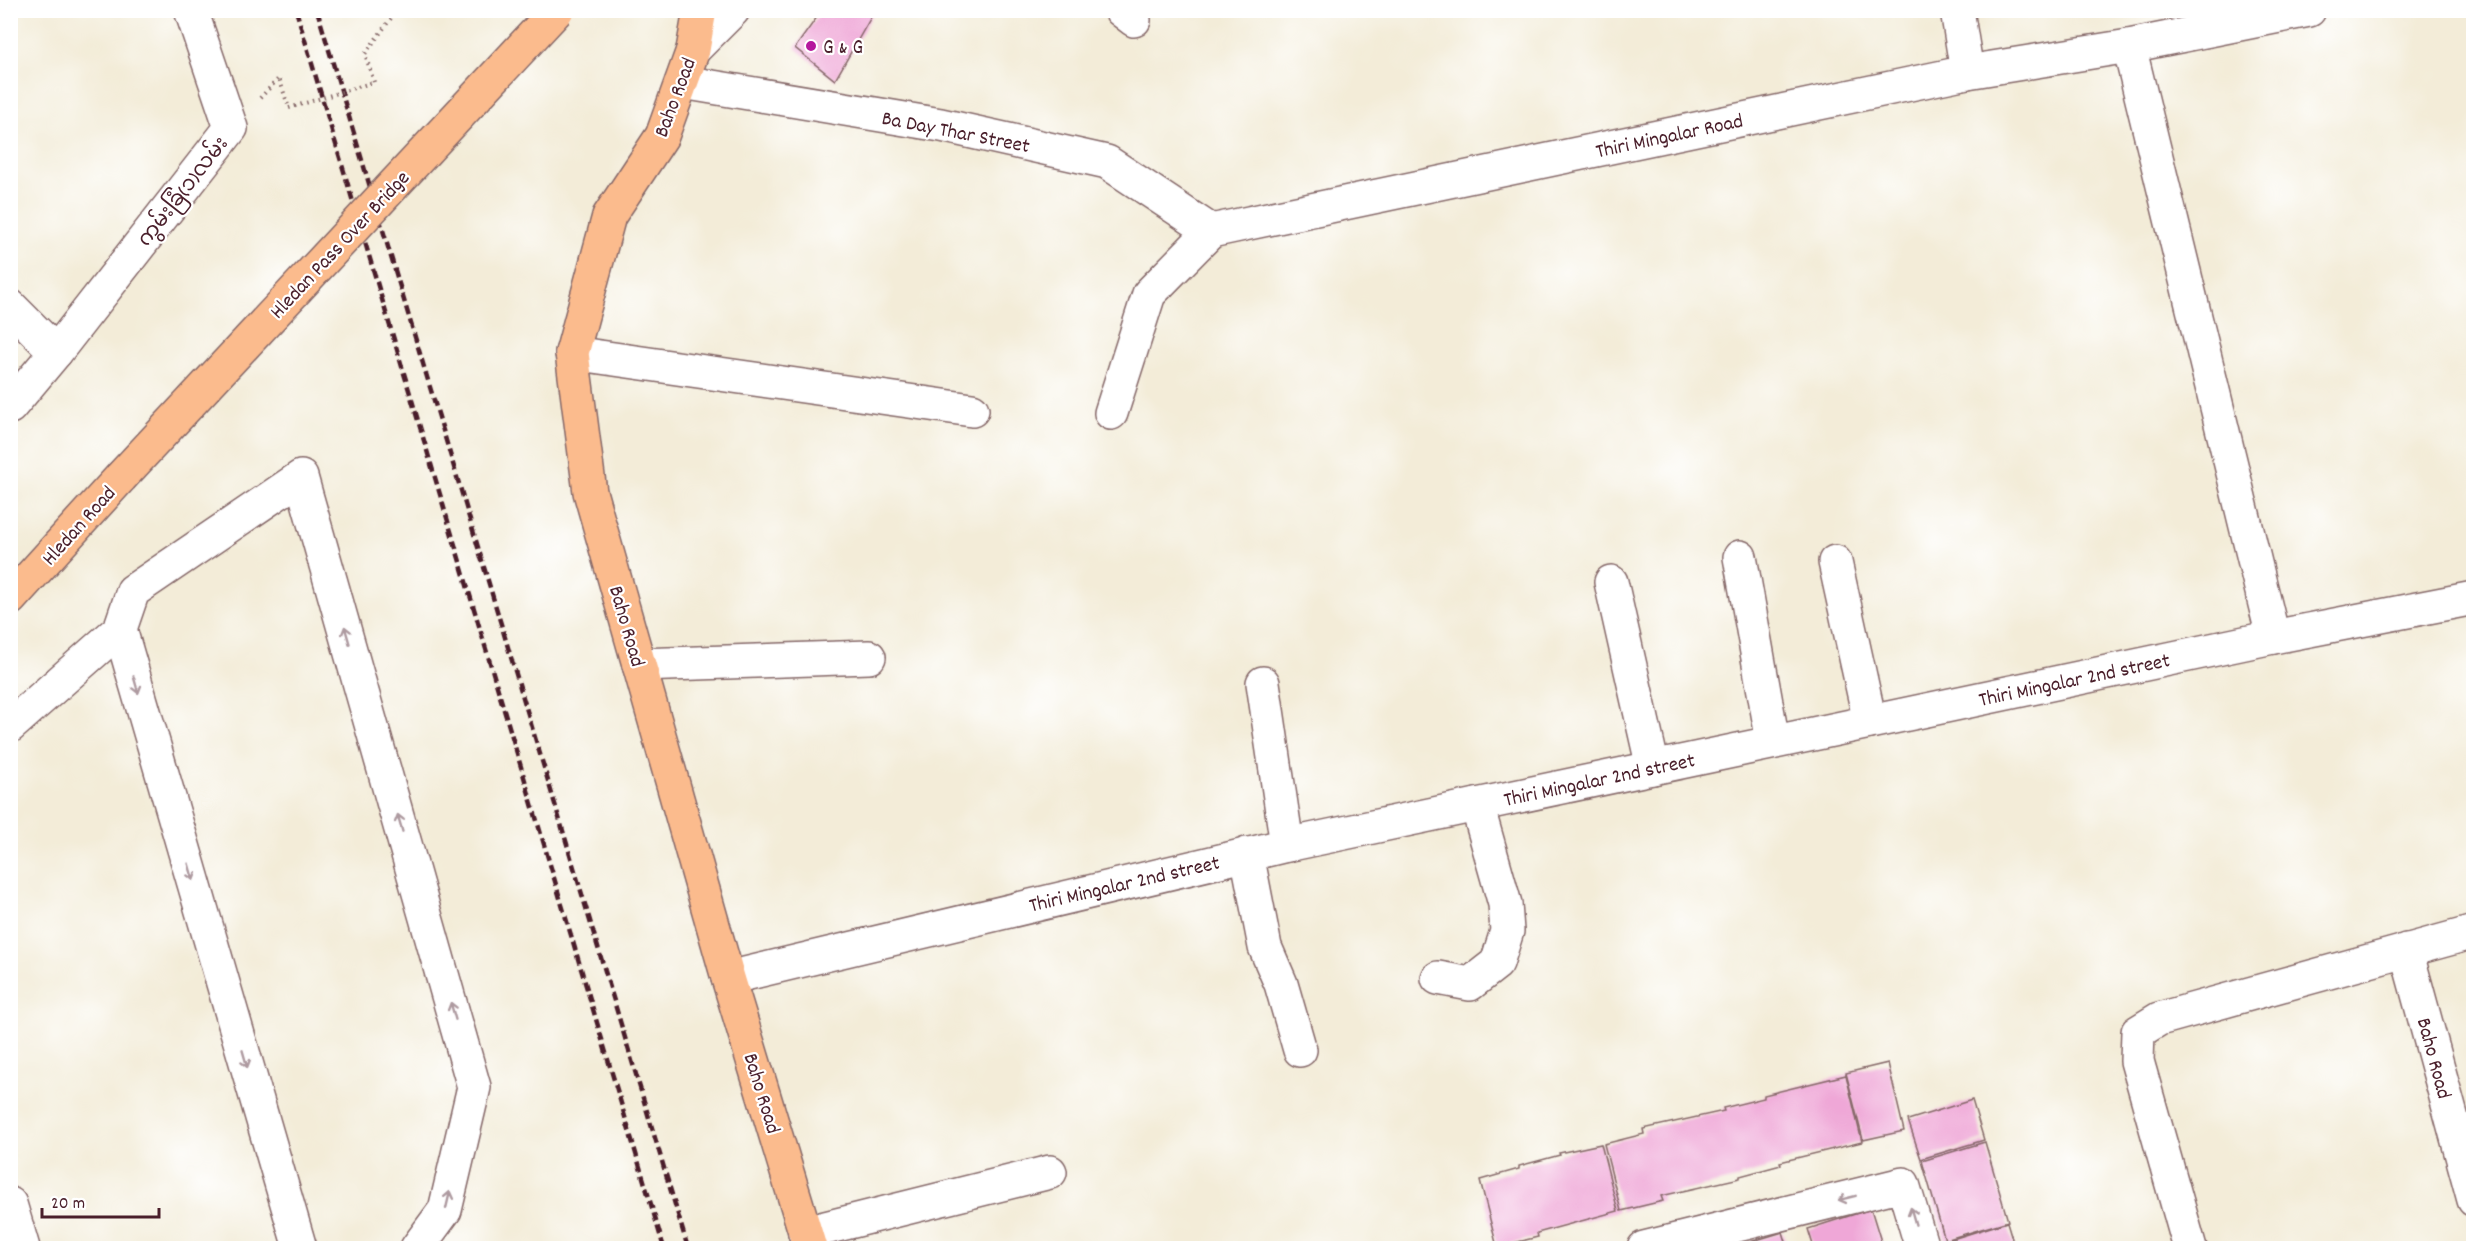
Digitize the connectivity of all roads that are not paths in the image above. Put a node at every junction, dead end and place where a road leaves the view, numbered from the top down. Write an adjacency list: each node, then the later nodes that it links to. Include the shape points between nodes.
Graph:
1 (191, 10): 13 (street, ကွမ်းခြံ(၁)လမ်း, via 231,128)
2 (557, 10): 18 (main road, Hledan Pass Over Bridge, bridge)
3 (700, 10): 8 (main road, Baho Road)
4 (733, 10): 8 (street)
5 (1957, 10): 9 (street)
6 (2310, 10): 7 (street, Thiri Mingalar Road)
7 (2129, 46): 9 (street, Thiri Mingalar Road); 25 (street)
8 (693, 50): 10 (main road, Baho Road)
9 (1967, 72): 11 (street, Thiri Mingalar Road)
10 (682, 82): 11 (street, Ba Day Thar Street, via 941,125 1107,162); 14 (main road, Baho Road, via 662,136 609,216)
11 (1211, 231): 17 (street, via 1149,294)
12 (10, 306): 13 (street)
13 (56, 352): 15 (street)
14 (572, 353): 16 (street); 27 (main road, Baho Road, via 590,492)
15 (10, 407)
16 (972, 410)
17 (1111, 413)
18 (121, 477): 23 (main road, Hledan Road)
19 (1740, 557): 31 (street)
20 (1835, 562): 29 (street)
21 (1611, 582): 32 (street)
22 (2474, 598): 25 (street, Thiri Mingalar 2nd street)
23 (10, 599)
24 (120, 629): 30 (street); 47 (street, one-way to 47); 48 (street, one-way to 24, via 446,1210 474,1087 301,477 133,591)
25 (2272, 637): 29 (street, Thiri Mingalar 2nd street)
26 (869, 657): 27 (street)
27 (639, 665): 38 (main road, Baho Road)
28 (1263, 683): 34 (street)
29 (1870, 722): 31 (street, Thiri Mingalar 2nd street)
30 (10, 726)
31 (1773, 742): 32 (street, Thiri Mingalar 2nd street)
32 (1653, 768): 33 (street, Thiri Mingalar 2nd street)
33 (1477, 805): 34 (street, Thiri Mingalar 2nd street); 39 (street, via 1505,904 1507,931 1497,963 1470,984)
34 (1287, 845): 35 (street, Thiri Mingalar 2nd street)
35 (1247, 854): 38 (street, Thiri Mingalar 2nd street); 40 (street, via 1265,946 1281,984)
36 (2474, 932): 37 (street)
37 (2406, 950): 42 (street, Baho Road); 51 (street, via 2159,1019 2138,1032 2137,1061)
38 (728, 978): 44 (main road, Baho Road)
39 (1438, 978)
40 (1300, 1050)
41 (1050, 1172): 44 (street)
42 (2474, 1200)
43 (10, 1204): 46 (street)
44 (808, 1241)
45 (1687, 1243): 49 (street); 50 (street, one-way to 45, via 1903,1184)
46 (23, 1248)
47 (300, 1248)
48 (417, 1248)
49 (1644, 1248)
50 (1922, 1248)
51 (2190, 1248)

